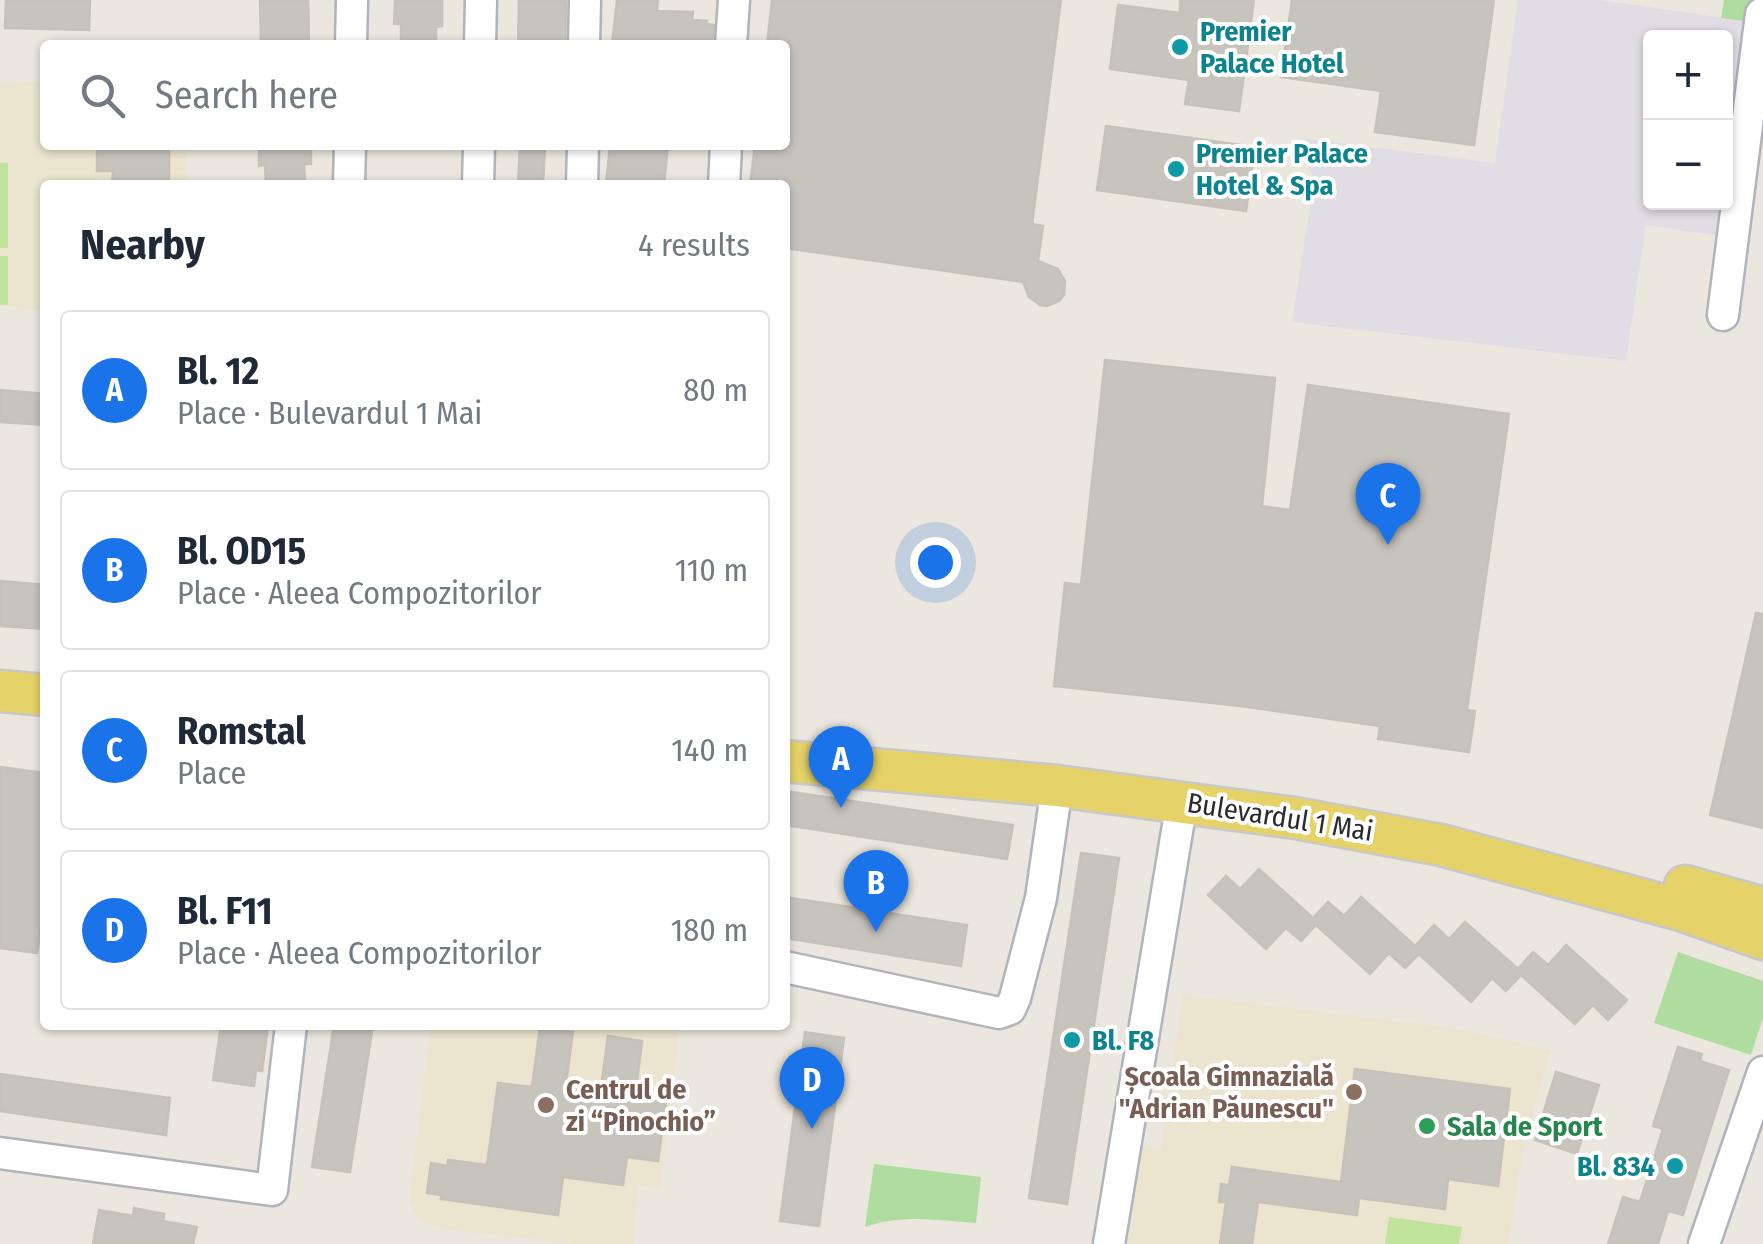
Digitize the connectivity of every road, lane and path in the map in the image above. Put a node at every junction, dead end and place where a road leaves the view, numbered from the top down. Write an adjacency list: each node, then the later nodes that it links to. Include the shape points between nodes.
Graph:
1 (352, 0): 6 (street)
2 (480, 0): 7 (street)
3 (585, 0): 8 (street)
4 (734, 0): 9 (street)
5 (1760, 14): 14 (street)
6 (351, 40)
7 (480, 40)
8 (584, 40)
9 (732, 40)
10 (350, 150): 15 (street)
11 (479, 150): 16 (street)
12 (583, 150): 17 (street)
13 (726, 150): 18 (street)
14 (1754, 157): 19 (street)
15 (349, 180)
16 (478, 180)
17 (582, 180)
18 (724, 180)
19 (1723, 315)
20 (0, 691): 21 (main road)
21 (40, 695)
22 (790, 738): 26 (main road, Bulevardul 1 Mai, via 1298,795 1432,821)
23 (790, 761): 24 (main road, Bulevardul 1 Mai)
24 (1057, 786): 25 (main road, Bulevardul 1 Mai); 28 (street, via 1041,898 1010,1009 999,1013)
25 (1182, 801): 27 (main road, Bulevardul 1 Mai, via 1441,845 1682,910); 32 (street)
26 (1763, 908)
27 (1763, 939)
28 (790, 967)
29 (290, 1030): 31 (street, via 272,1190)
30 (1763, 1072): 33 (street)
31 (0, 1153)
32 (1110, 1244)
33 (1704, 1244)

